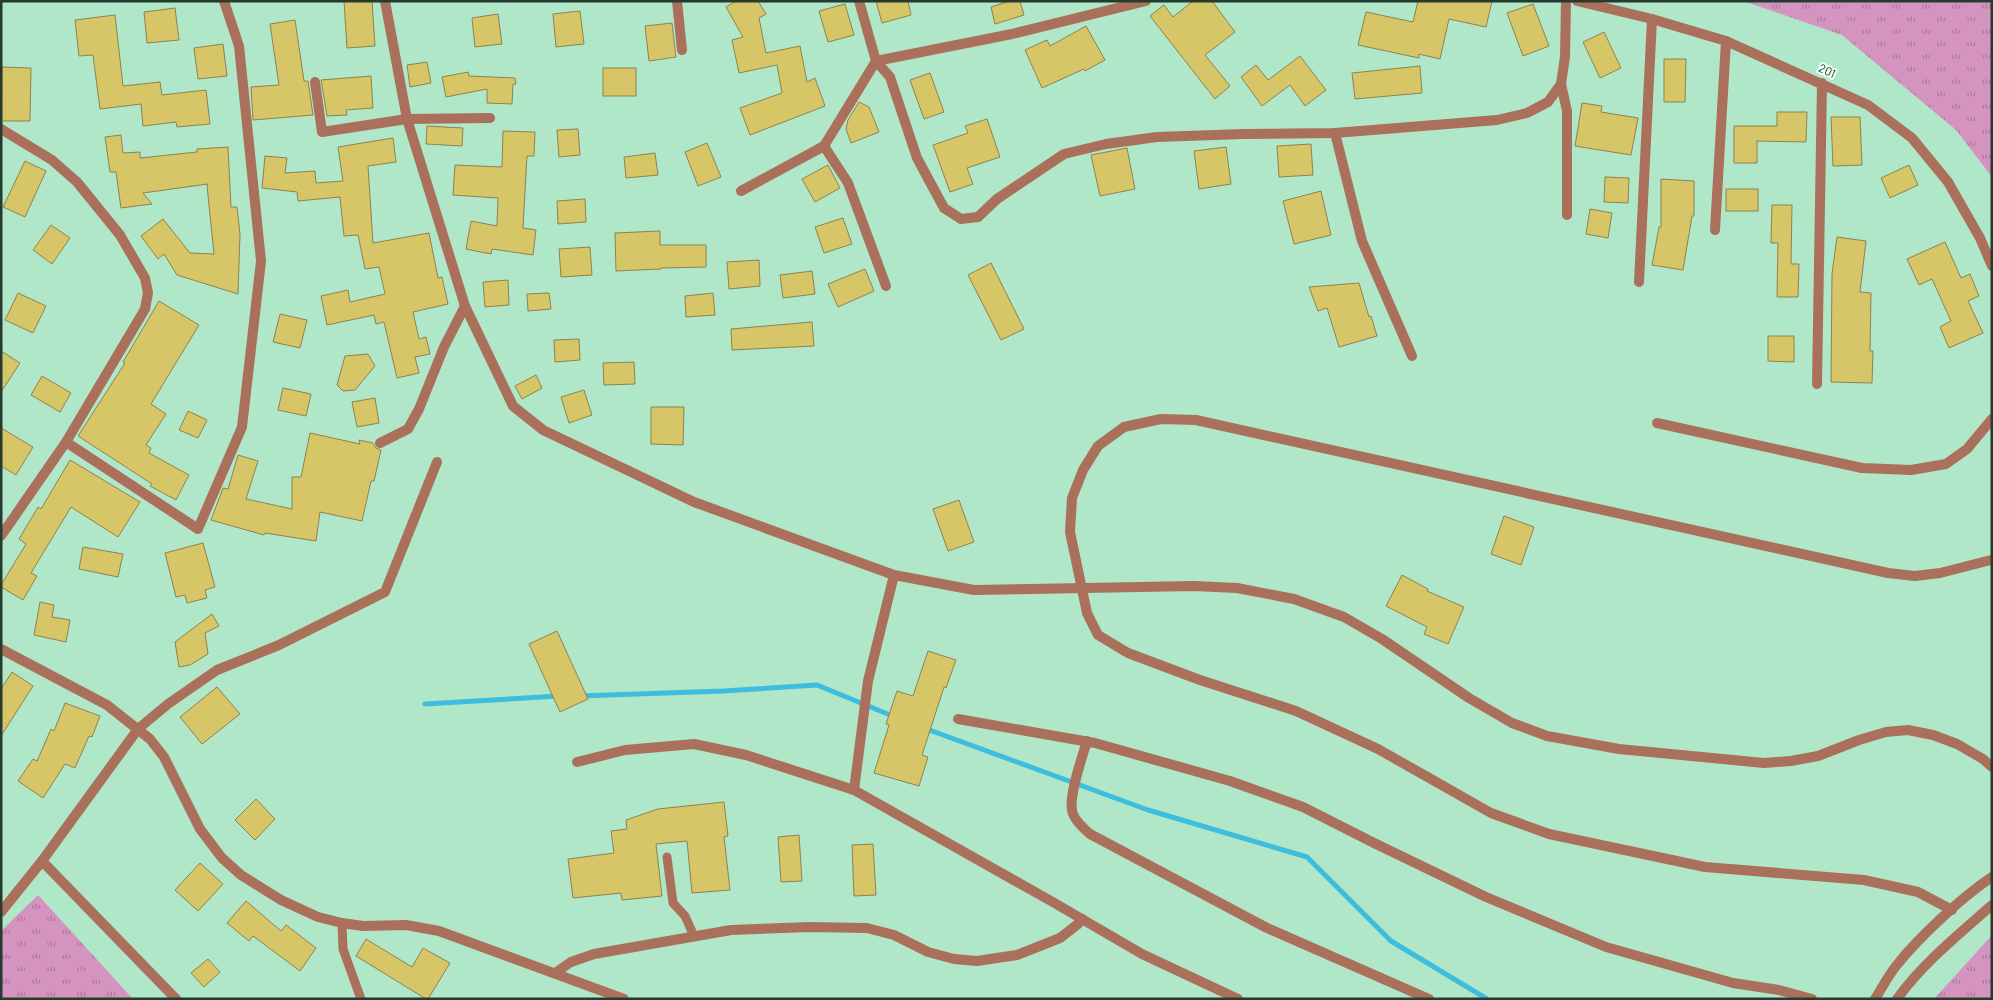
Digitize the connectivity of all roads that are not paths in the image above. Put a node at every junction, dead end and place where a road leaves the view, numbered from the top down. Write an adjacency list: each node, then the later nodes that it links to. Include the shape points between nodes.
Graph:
1 (224, 1): 31 (street, via 239,46 261,261 242,428 198,529)
2 (385, 1): 16 (street)
3 (677, 1): 10 (street)
4 (858, 1): 11 (street)
5 (1146, 1): 11 (street, via 1012,34)
6 (1566, 1): 14 (street)
7 (1577, 1): 8 (street, 201)
8 (1652, 19): 9 (street, 201); 24 (street)
9 (1726, 41): 13 (street, 201); 22 (street)
10 (682, 50)
11 (876, 61): 18 (street, via 890,77 917,158 944,208 961,219 978,217 997,199 1064,154 1106,144 1157,138); 19 (street)
12 (315, 82): 16 (street, via 322,132)
13 (1822, 83): 23 (street, 201, via 1868,105 1912,138 1948,182); 28 (street)
14 (1561, 84): 18 (street, via 1548,102 1527,113 1497,120); 21 (street, via 1567,111)
15 (490, 118): 16 (street)
16 (407, 119): 26 (street)
17 (1, 129): 31 (street, via 52,160 77,182 120,235 145,278 148,293 145,309)
18 (1335, 133): 27 (street, via 1362,241)
19 (824, 146): 20 (street); 25 (street, via 848,184)
20 (741, 191)
21 (1567, 215)
22 (1715, 230)
23 (1992, 266)
24 (1639, 282)
25 (886, 286)
26 (465, 306): 32 (street, via 408,429); 36 (street, via 513,406 543,430 694,502)
27 (1412, 356)
28 (1818, 384)
29 (1992, 419): 30 (street, via 1967,449 1946,464 1911,470 1862,468)
30 (1658, 423)
31 (66, 442): 34 (street)
32 (380, 443)
33 (437, 462): 40 (street, via 385,592 280,645 217,670 168,704)
34 (1, 536)
35 (1991, 560): 37 (street, via 1940,573 1915,576 1888,573 1196,420 1161,420 1124,427 1098,446 1082,470 1072,498 1070,532)
36 (894, 575): 37 (street, via 974,590); 44 (street, via 868,681)
37 (1082, 589): 43 (street, via 1237,588 1294,599 1344,617 1512,723 1547,736 1619,749 1764,763 1818,756 1858,740 1908,730 1957,744); 49 (street, via 1087,613 1098,635 1128,653 1296,711 1378,749 1491,813 1549,834 1705,867 1864,880 1918,892)
38 (1, 649): 40 (street, via 107,705)
39 (958, 719): 41 (street)
40 (138, 730): 46 (street); 52 (street, via 164,757 200,829 222,858 241,875 281,900 318,917)
41 (1087, 741): 59 (street, via 1072,796 1072,810 1090,834 1267,928); 60 (street, via 1230,781 1303,807 1486,896 1606,947 1733,983)
42 (577, 762): 44 (street, via 624,750 694,744 746,755)
43 (1992, 767)
44 (854, 790): 51 (street)
45 (667, 857): 53 (lane, via 673,904 685,916)
46 (42, 861): 50 (street); 55 (street)
47 (1992, 877): 49 (street)
48 (1992, 905): 62 (street, via 1926,966)
49 (1952, 910): 61 (street, via 1896,966)
50 (1, 912)
51 (1082, 919): 53 (street, via 1051,942 1017,955 976,961 928,952 894,935 867,928 731,930); 58 (street, via 1142,954)
52 (342, 923): 54 (street, via 421,926); 56 (lane, via 343,949)
53 (694, 936): 54 (street, via 594,954 571,962)
54 (555, 973): 57 (street)
55 (176, 999)
56 (361, 999)
57 (624, 999)
58 (1238, 999)
59 (1430, 999)
60 (1812, 999)
61 (1875, 999)
62 (1897, 999)

